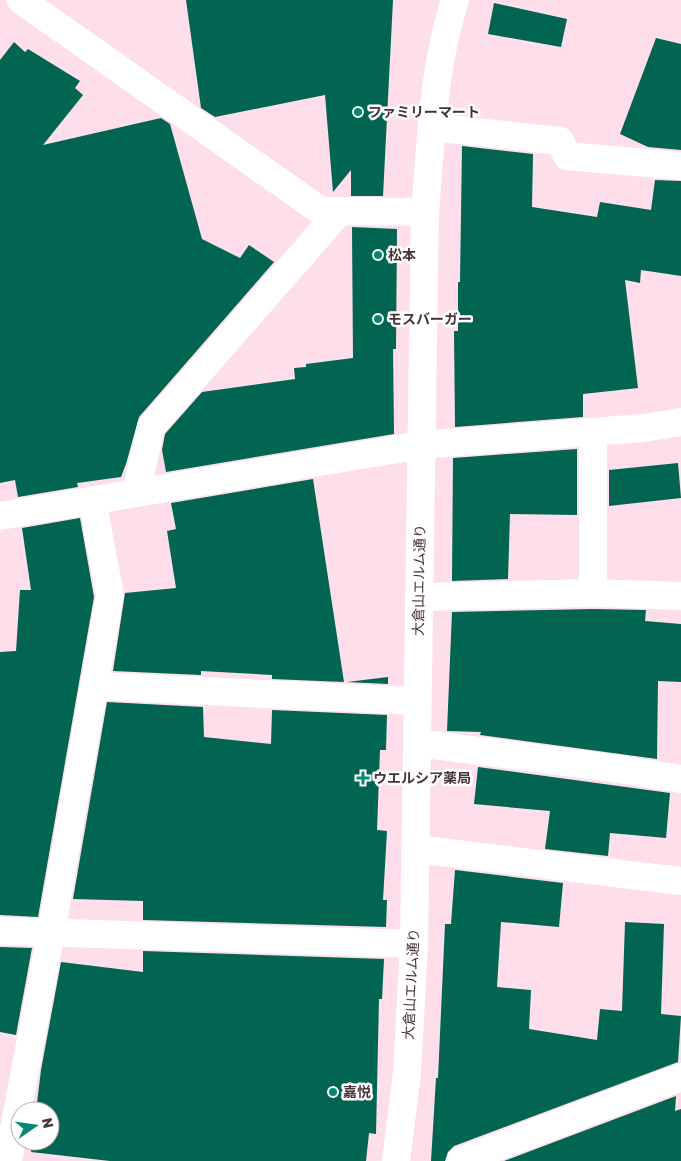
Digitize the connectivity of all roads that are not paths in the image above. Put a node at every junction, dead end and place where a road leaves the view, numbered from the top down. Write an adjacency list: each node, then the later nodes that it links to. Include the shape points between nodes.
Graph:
1 (21, 0): 5 (street, via 322,211)
2 (455, 0): 3 (street, 大倉山エルム通り, via 446,28)
3 (432, 127): 4 (street, via 560,141 567,156); 6 (street, 大倉山エルム通り)
4 (680, 166)
5 (340, 212): 6 (street); 10 (street, via 151,427)
6 (425, 212): 9 (street, 大倉山エルム通り)
7 (681, 422): 8 (street)
8 (594, 432): 9 (street); 13 (street)
9 (421, 445): 10 (street); 15 (street, 大倉山エルム通り)
10 (136, 492): 11 (street)
11 (92, 500): 12 (street); 16 (street, via 110,595)
12 (0, 516)
13 (593, 593): 14 (street); 15 (street)
14 (681, 596)
15 (419, 597): 17 (street, 大倉山エルム通り)
16 (94, 686): 17 (street); 23 (street)
17 (417, 701): 18 (street, 大倉山エルム通り)
18 (417, 743): 19 (street); 20 (street, 大倉山エルム通り)
19 (681, 779)
20 (415, 849): 21 (street); 24 (street, 大倉山エルム通り)
21 (681, 881)
22 (0, 931): 23 (street)
23 (52, 933): 24 (street); 26 (street)
24 (414, 944): 27 (street, 大倉山エルム通り, via 407,1073)
25 (681, 1077): 28 (street)
26 (8, 1161)
27 (396, 1161)
28 (460, 1161)

